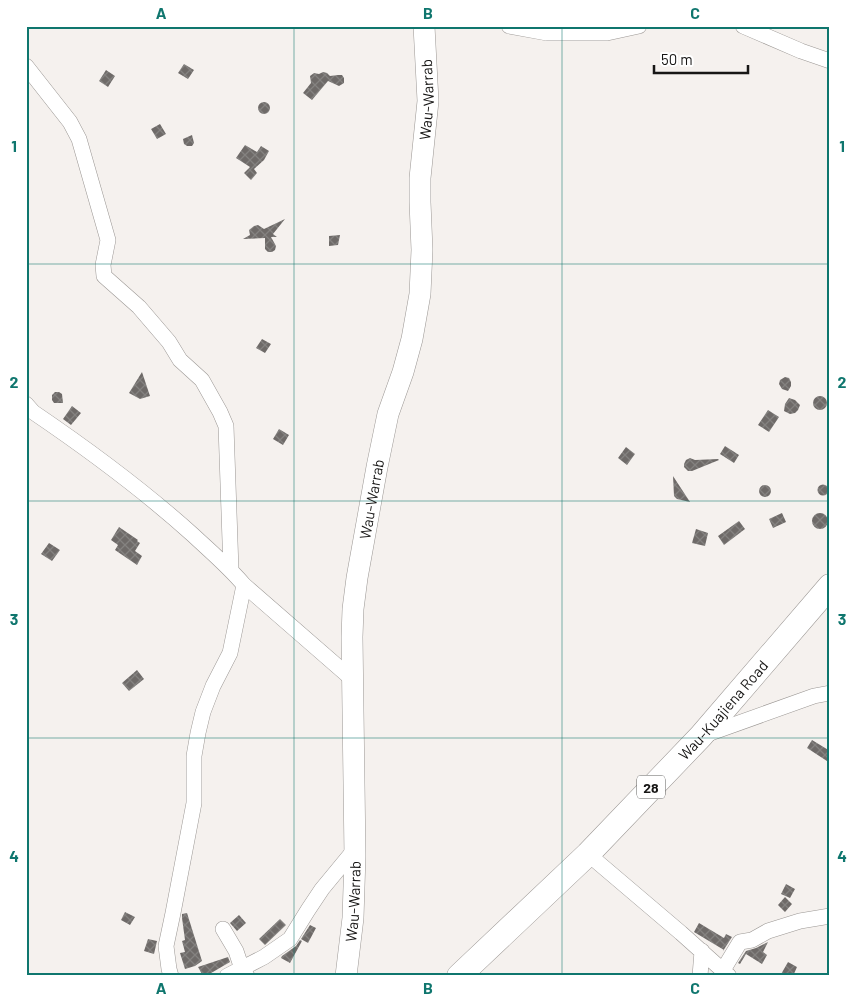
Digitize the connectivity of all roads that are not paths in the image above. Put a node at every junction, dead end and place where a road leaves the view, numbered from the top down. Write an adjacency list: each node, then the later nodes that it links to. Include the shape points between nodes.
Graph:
1 (509, 26): 5 (street, via 548,33)
2 (639, 26): 5 (street)
3 (743, 26): 6 (street)
4 (421, 29): 12 (main road, Wau-Warrab, via 428,101 420,178 420,294 412,339 388,414 377,467 353,609)
5 (609, 30)
6 (830, 61)
7 (26, 66): 9 (street, via 70,122 79,139 108,240 102,265 104,276 139,307 180,360 202,380 226,426)
8 (26, 404): 9 (street, via 109,465)
9 (232, 570): 10 (street)
10 (244, 585): 12 (street); 22 (street, via 230,653 213,686 198,733 194,756 194,803 166,946)
11 (830, 586): 14 (main road, Wau-Kuajiena Road / 28)
12 (352, 679): 15 (main road, Wau-Warrab)
13 (830, 693): 14 (street)
14 (701, 736): 16 (main road, Wau-Kuajiena Road / 28)
15 (355, 849): 20 (street, via 322,889 290,939); 24 (main road, Wau-Warrab, via 353,918)
16 (588, 854): 19 (street); 25 (main road, Wau-Kuajiena Road / 28)
17 (830, 916): 21 (street, via 800,921 740,942)
18 (223, 929): 20 (street)
19 (702, 951): 21 (street); 26 (street)
20 (244, 972): 23 (street)
21 (726, 973)
22 (171, 976)
23 (227, 976)
24 (346, 976)
25 (459, 976)
26 (700, 976)

